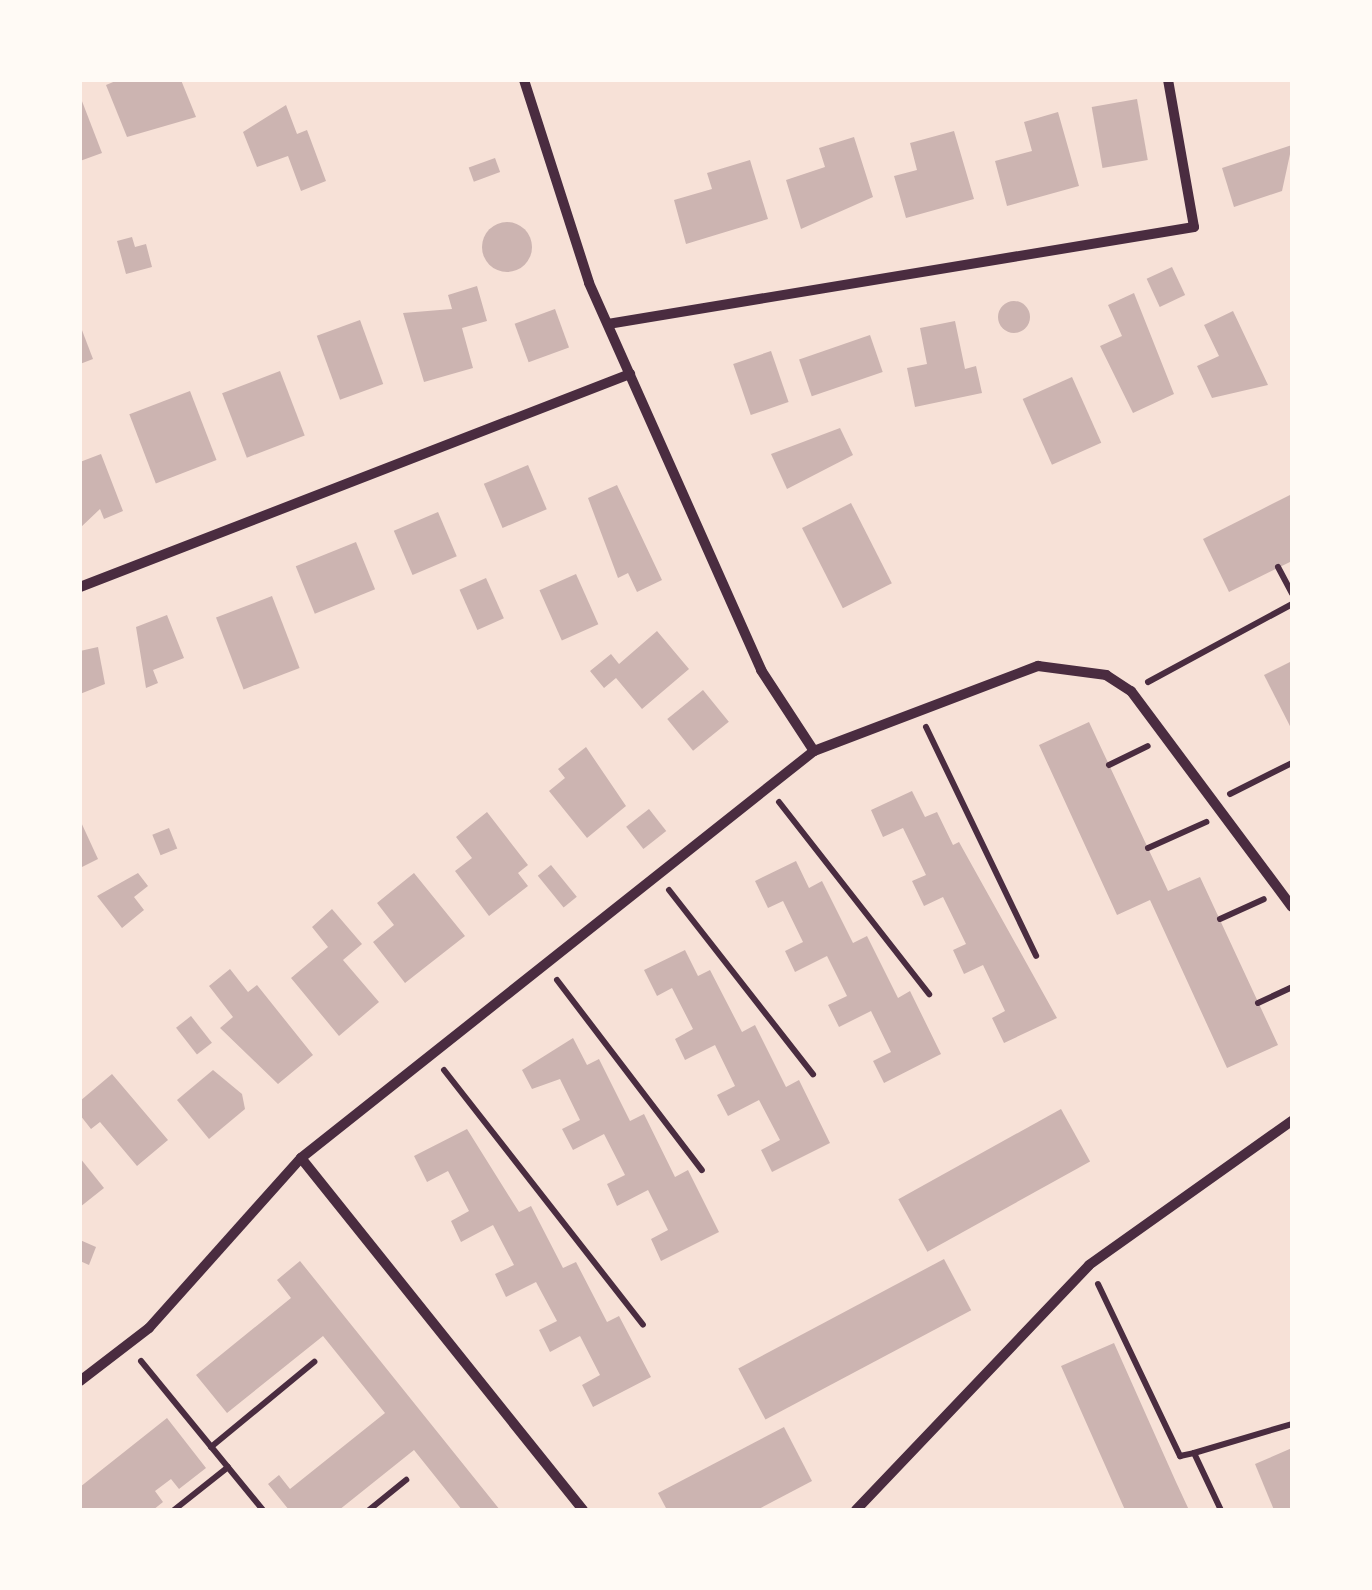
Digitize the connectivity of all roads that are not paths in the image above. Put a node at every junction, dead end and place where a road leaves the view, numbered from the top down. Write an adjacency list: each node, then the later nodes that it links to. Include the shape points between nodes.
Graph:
1 (524, 80): 3 (street)
2 (1168, 80): 3 (street, via 1194,227)
3 (608, 324): 4 (street)
4 (630, 374): 5 (street); 6 (street, via 762,670)
5 (80, 587)
6 (814, 751): 7 (street, via 1038,666 1076,666 1132,691); 9 (street)
7 (1292, 907)
8 (1292, 1121): 12 (street, via 1089,1265)
9 (301, 1158): 10 (street, via 128,1344); 11 (street)
10 (80, 1381)
11 (583, 1510)
12 (856, 1510)

